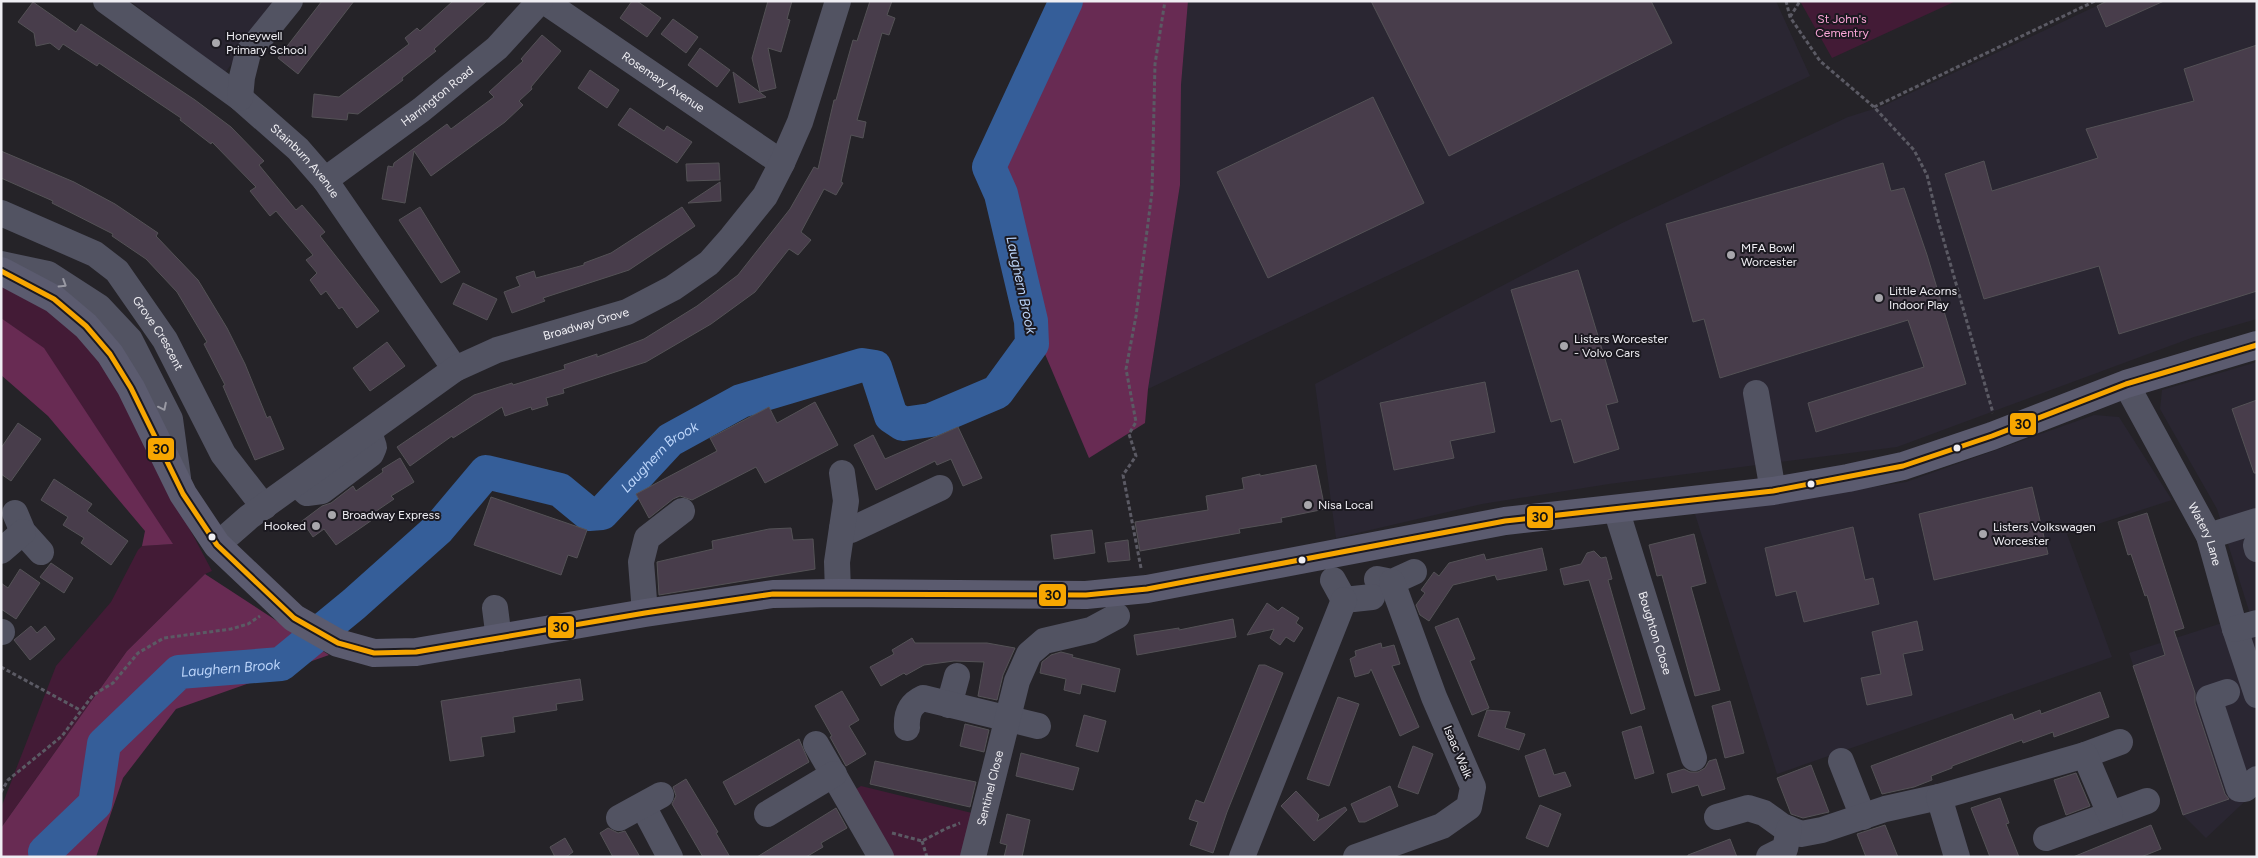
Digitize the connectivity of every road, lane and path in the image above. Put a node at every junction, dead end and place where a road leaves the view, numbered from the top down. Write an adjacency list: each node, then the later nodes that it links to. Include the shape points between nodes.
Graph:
1 (106, 1): 11 (street, Stainburn Avenue)
2 (290, 1): 11 (street, via 248,53)
3 (540, 1): 14 (street, Harrington Road, via 497,48 421,110)
4 (544, 1): 13 (street, Rosemary Avenue)
5 (838, 1): 13 (street, Broadway Grove, via 800,122)
6 (1165, 1): 37 (path, via 1155,64 1152,192 1126,369 1136,422 1129,434 1136,456 1122,475 1138,558)
7 (1786, 1): 10 (path)
8 (1800, 1): 10 (path)
9 (2094, 1): 12 (path)
10 (1790, 17): 12 (path, via 1820,61)
11 (240, 98): 14 (street, Stainburn Avenue, via 298,149)
12 (1874, 107): 22 (path, via 1914,150 1927,175 1987,396)
13 (782, 163): 19 (street, Broadway Grove, via 764,196 732,237 709,263 673,288 627,312 497,350)
14 (326, 180): 19 (street, Stainburn Avenue)
15 (1, 213): 27 (street, Grove Crescent, via 95,254 118,271 165,340 224,454)
16 (1, 264): 24 (street, one-way to 24, via 48,274 99,307 130,340 170,419)
17 (1, 270): 24 (main road, via 54,298 86,326 110,354 131,388)
18 (2257, 345): 20 (main road)
19 (455, 369): 27 (street, Broadway Grove)
20 (2126, 384): 22 (main road); 31 (street, Watery Lane)
21 (1756, 393): 26 (street)
22 (2000, 432): 26 (main road, via 1903,466)
23 (842, 472): 30 (street, via 846,501)
24 (178, 484): 33 (main road)
25 (940, 488): 30 (street, via 851,530)
26 (1773, 491): 28 (main road)
27 (264, 507): 33 (street, Broadway Grove)
28 (1616, 509): 37 (main road, via 1505,521); 55 (street, Boughton Close)
29 (682, 511): 40 (street, via 647,538 641,562)
30 (842, 529): 36 (street, via 837,562)
31 (2209, 536): 32 (street); 41 (street, Watery Lane)
32 (2256, 538)
33 (217, 544): 39 (main road)
34 (1, 551): 35 (street, via 19,523)
35 (41, 552)
36 (838, 593): 37 (main road, via 1086,595); 40 (main road, via 773,594)
37 (1128, 601): 49 (street, Sentinel Close, via 1091,630 1044,641 1029,654 1017,681)
38 (494, 608): 42 (street)
39 (286, 611): 42 (main road, via 338,642 374,653 416,652); 48 (path, via 248,624 164,638 138,653 113,683 93,695)
40 (645, 613): 42 (main road)
41 (2246, 626): 46 (street, Watery Lane)
42 (499, 639)
43 (1, 667): 48 (path)
44 (957, 676): 47 (street)
45 (2227, 692): 58 (street, via 2209,698 2239,789 2245,789)
46 (2257, 695)
47 (949, 704): 49 (street); 51 (street, via 923,698 914,702 906,716)
48 (80, 710): 59 (path, via 62,736 8,780)
49 (1007, 719): 50 (street); 67 (street, Sentinel Close)
50 (1038, 726)
51 (907, 728)
52 (2120, 742): 54 (street)
53 (816, 744): 57 (street)
54 (2085, 755): 60 (street); 64 (street)
55 (1694, 758)
56 (1840, 761): 62 (street)
57 (834, 774): 63 (street); 71 (street)
58 (2257, 779)
59 (1, 792)
60 (1939, 797): 62 (street); 78 (street)
61 (2147, 801): 64 (street)
62 (1874, 813): 68 (street, via 1801,834)
63 (767, 814)
64 (2110, 814): 69 (street)
65 (1717, 816): 68 (street, via 1748,808 1764,813)
66 (619, 818): 72 (street, via 652,801)
67 (980, 827): 70 (path, via 959,823); 74 (street, Sentinel Close)
68 (1789, 829): 77 (street, via 1785,849)
69 (2046, 838)
70 (922, 841): 71 (path, via 889,832); 73 (path)
71 (875, 846)
72 (670, 857)
73 (927, 857)
74 (972, 857)
75 (1242, 857): 76 (street, Isaac Walk, via 1338,590 1388,582 1473,787 1469,807 1442,826)
76 (1356, 857)
77 (1769, 857)
78 (1957, 857)

